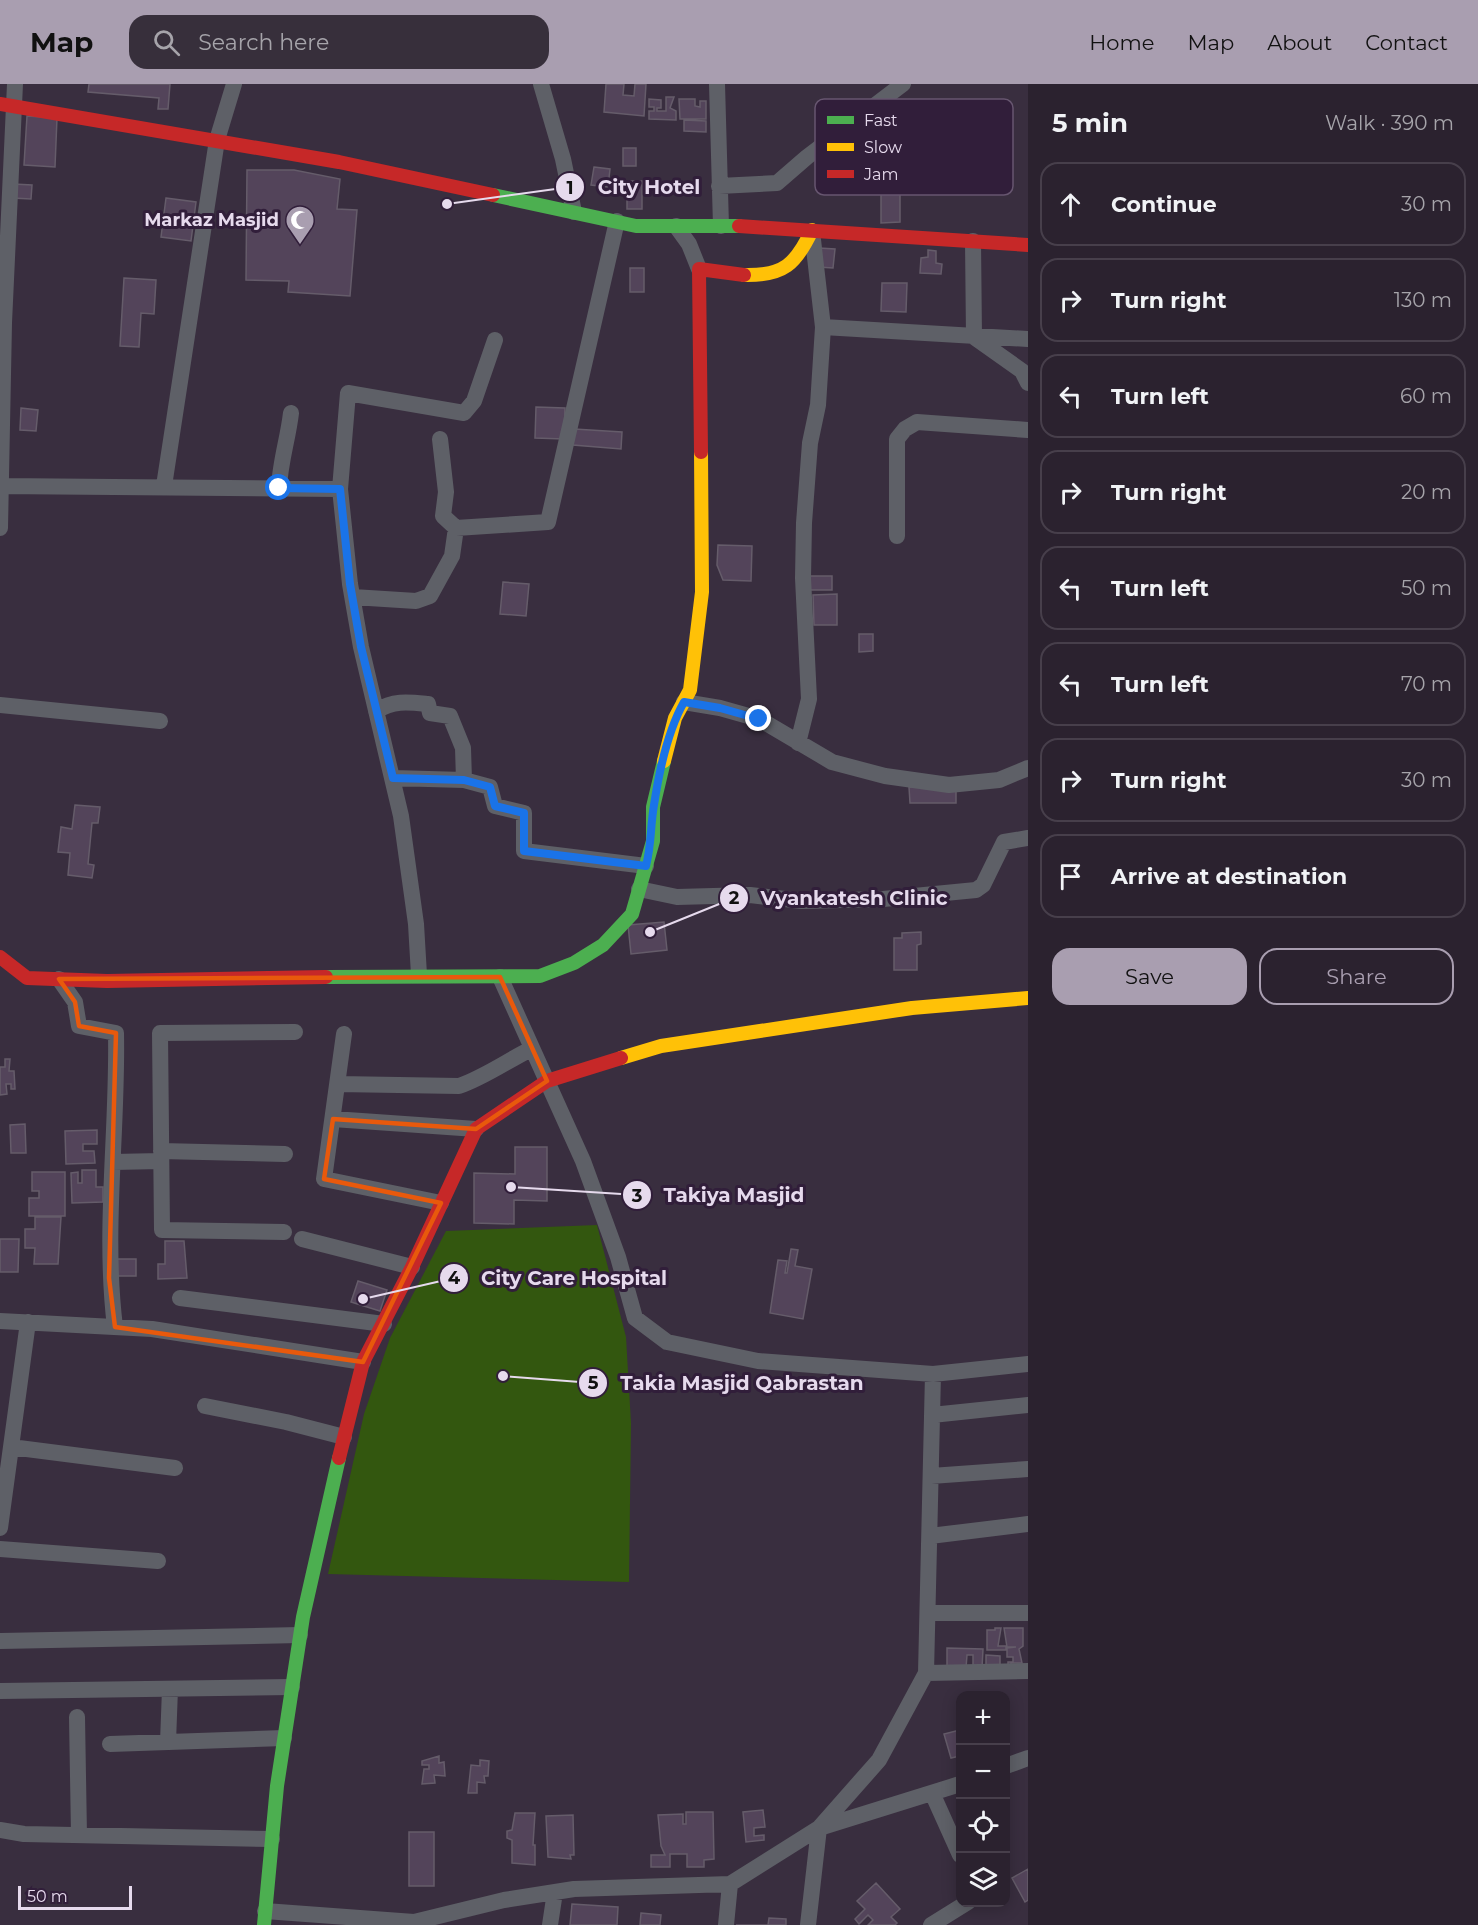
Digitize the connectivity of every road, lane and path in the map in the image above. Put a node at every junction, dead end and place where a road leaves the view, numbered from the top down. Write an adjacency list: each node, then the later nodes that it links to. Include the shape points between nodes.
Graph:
1 (15, 84): 7 (street)
2 (234, 84): 8 (street)
3 (541, 84): 11 (street)
4 (717, 84): 10 (street)
5 (903, 84): 6 (street)
6 (883, 99)
7 (7, 105): 8 (street); 19 (street)
8 (217, 140): 11 (street); 29 (street)
9 (815, 151): 10 (street, via 777,183)
10 (719, 186): 14 (street)
11 (574, 212): 12 (street)
12 (617, 221): 13 (street, via 636,226); 33 (street, via 548,522)
13 (676, 226): 14 (street); 18 (street)
14 (721, 226): 15 (street)
15 (812, 230): 16 (street); 18 (street, via 794,262 770,274); 20 (street)
16 (973, 241): 17 (street); 21 (street)
17 (1028, 245)
18 (699, 269): 36 (street, via 702,592 690,690)
19 (2, 323): 28 (street)
20 (823, 327): 21 (street); 40 (street, via 804,523 809,699)
21 (974, 337): 22 (street); 24 (street, via 1022,371)
22 (1028, 339)
23 (495, 340): 31 (street, via 474,401 464,413 348,393)
24 (1028, 383)
25 (291, 413): 30 (street, via 280,462)
26 (1028, 430): 34 (street, via 917,422 905,429 897,439)
27 (440, 439): 33 (street, via 446,492 443,516)
28 (1, 486): 29 (street); 32 (street)
29 (164, 486): 30 (street)
30 (279, 488): 31 (street)
31 (340, 489): 35 (street)
32 (0, 528)
33 (456, 528): 35 (street, via 452,556 430,596 416,601)
34 (897, 536)
35 (352, 597): 38 (street)
36 (684, 702): 40 (street, via 759,719); 45 (street, via 675,718 653,807 653,841)
37 (0, 705): 39 (street)
38 (376, 711): 42 (street); 43 (street, via 405,701 428,704 430,713 450,716 463,748)
39 (160, 721)
40 (798, 743): 41 (street, via 832,762 853,768 949,785 999,780)
41 (1028, 768)
42 (393, 778): 43 (street); 48 (street, via 410,880)
43 (464, 780): 45 (street, via 490,787 495,806 524,813 524,851)
44 (1028, 838): 46 (street, via 1004,842 983,885 976,890 883,899 802,901 750,896 677,897)
45 (646, 866): 46 (street)
46 (639, 889): 49 (street, via 632,914 603,945 540,976)
47 (0, 957): 50 (street, via 27,978)
48 (419, 975): 49 (street); 50 (street)
49 (500, 977): 54 (street)
50 (59, 979): 61 (street, via 75,1002 79,1026 116,1033)
51 (1028, 998): 55 (street, via 912,1008 661,1046)
52 (295, 1032): 60 (street, via 160,1033)
53 (344, 1034): 56 (street)
54 (531, 1049): 55 (street); 56 (street, via 459,1086)
55 (547, 1081): 58 (street); 73 (street, via 583,1161 618,1257 635,1318 667,1342 758,1361)
56 (338, 1084): 57 (street)
57 (333, 1119): 58 (street); 62 (street, via 324,1179)
58 (476, 1129): 62 (street)
59 (285, 1154): 60 (street)
60 (162, 1156): 61 (street); 63 (street, via 162,1230)
61 (113, 1162): 70 (street, via 109,1278)
62 (441, 1203): 65 (street)
63 (284, 1232)
64 (302, 1239): 65 (street)
65 (412, 1267): 69 (street)
66 (180, 1298): 69 (street)
67 (0, 1321): 68 (street)
68 (28, 1322): 70 (street); 78 (street)
69 (384, 1324): 71 (street)
70 (115, 1327): 71 (street, via 152,1329)
71 (363, 1362): 77 (street)
72 (1028, 1364): 73 (street)
73 (933, 1374): 76 (street)
74 (1028, 1405): 76 (street)
75 (205, 1407): 77 (street)
76 (932, 1415): 81 (street)
77 (344, 1437): 89 (street)
78 (11, 1447): 79 (street); 83 (street)
79 (176, 1467)
80 (1028, 1469): 81 (street)
81 (931, 1476): 84 (street)
82 (1028, 1524): 84 (street)
83 (0, 1528)
84 (930, 1536): 87 (street)
85 (0, 1549): 86 (street)
86 (158, 1562)
87 (928, 1613): 88 (street); 92 (street)
88 (1028, 1613)
89 (300, 1635): 90 (street); 93 (street)
90 (0, 1641)
91 (1028, 1671): 92 (street)
92 (926, 1673): 104 (street, via 879,1760)
93 (292, 1687): 94 (street); 97 (street)
94 (170, 1689): 95 (street); 98 (street)
95 (0, 1691)
96 (77, 1717): 106 (street)
97 (284, 1738): 98 (street); 107 (street)
98 (168, 1742): 99 (street)
99 (110, 1744)
100 (1028, 1758): 101 (street)
101 (1010, 1764)
102 (956, 1786): 103 (street)
103 (933, 1795): 104 (street); 108 (street)
104 (819, 1828): 109 (street); 115 (street)
105 (0, 1830): 106 (street)
106 (79, 1835): 107 (street)
107 (272, 1839): 112 (street)
108 (959, 1853)
109 (730, 1884): 110 (street); 114 (street)
110 (555, 1892): 112 (street, via 414,1922); 113 (street)
111 (960, 1907): 116 (street)
112 (264, 1918)
113 (550, 1925)
114 (726, 1925)
115 (808, 1925)
116 (931, 1925)

